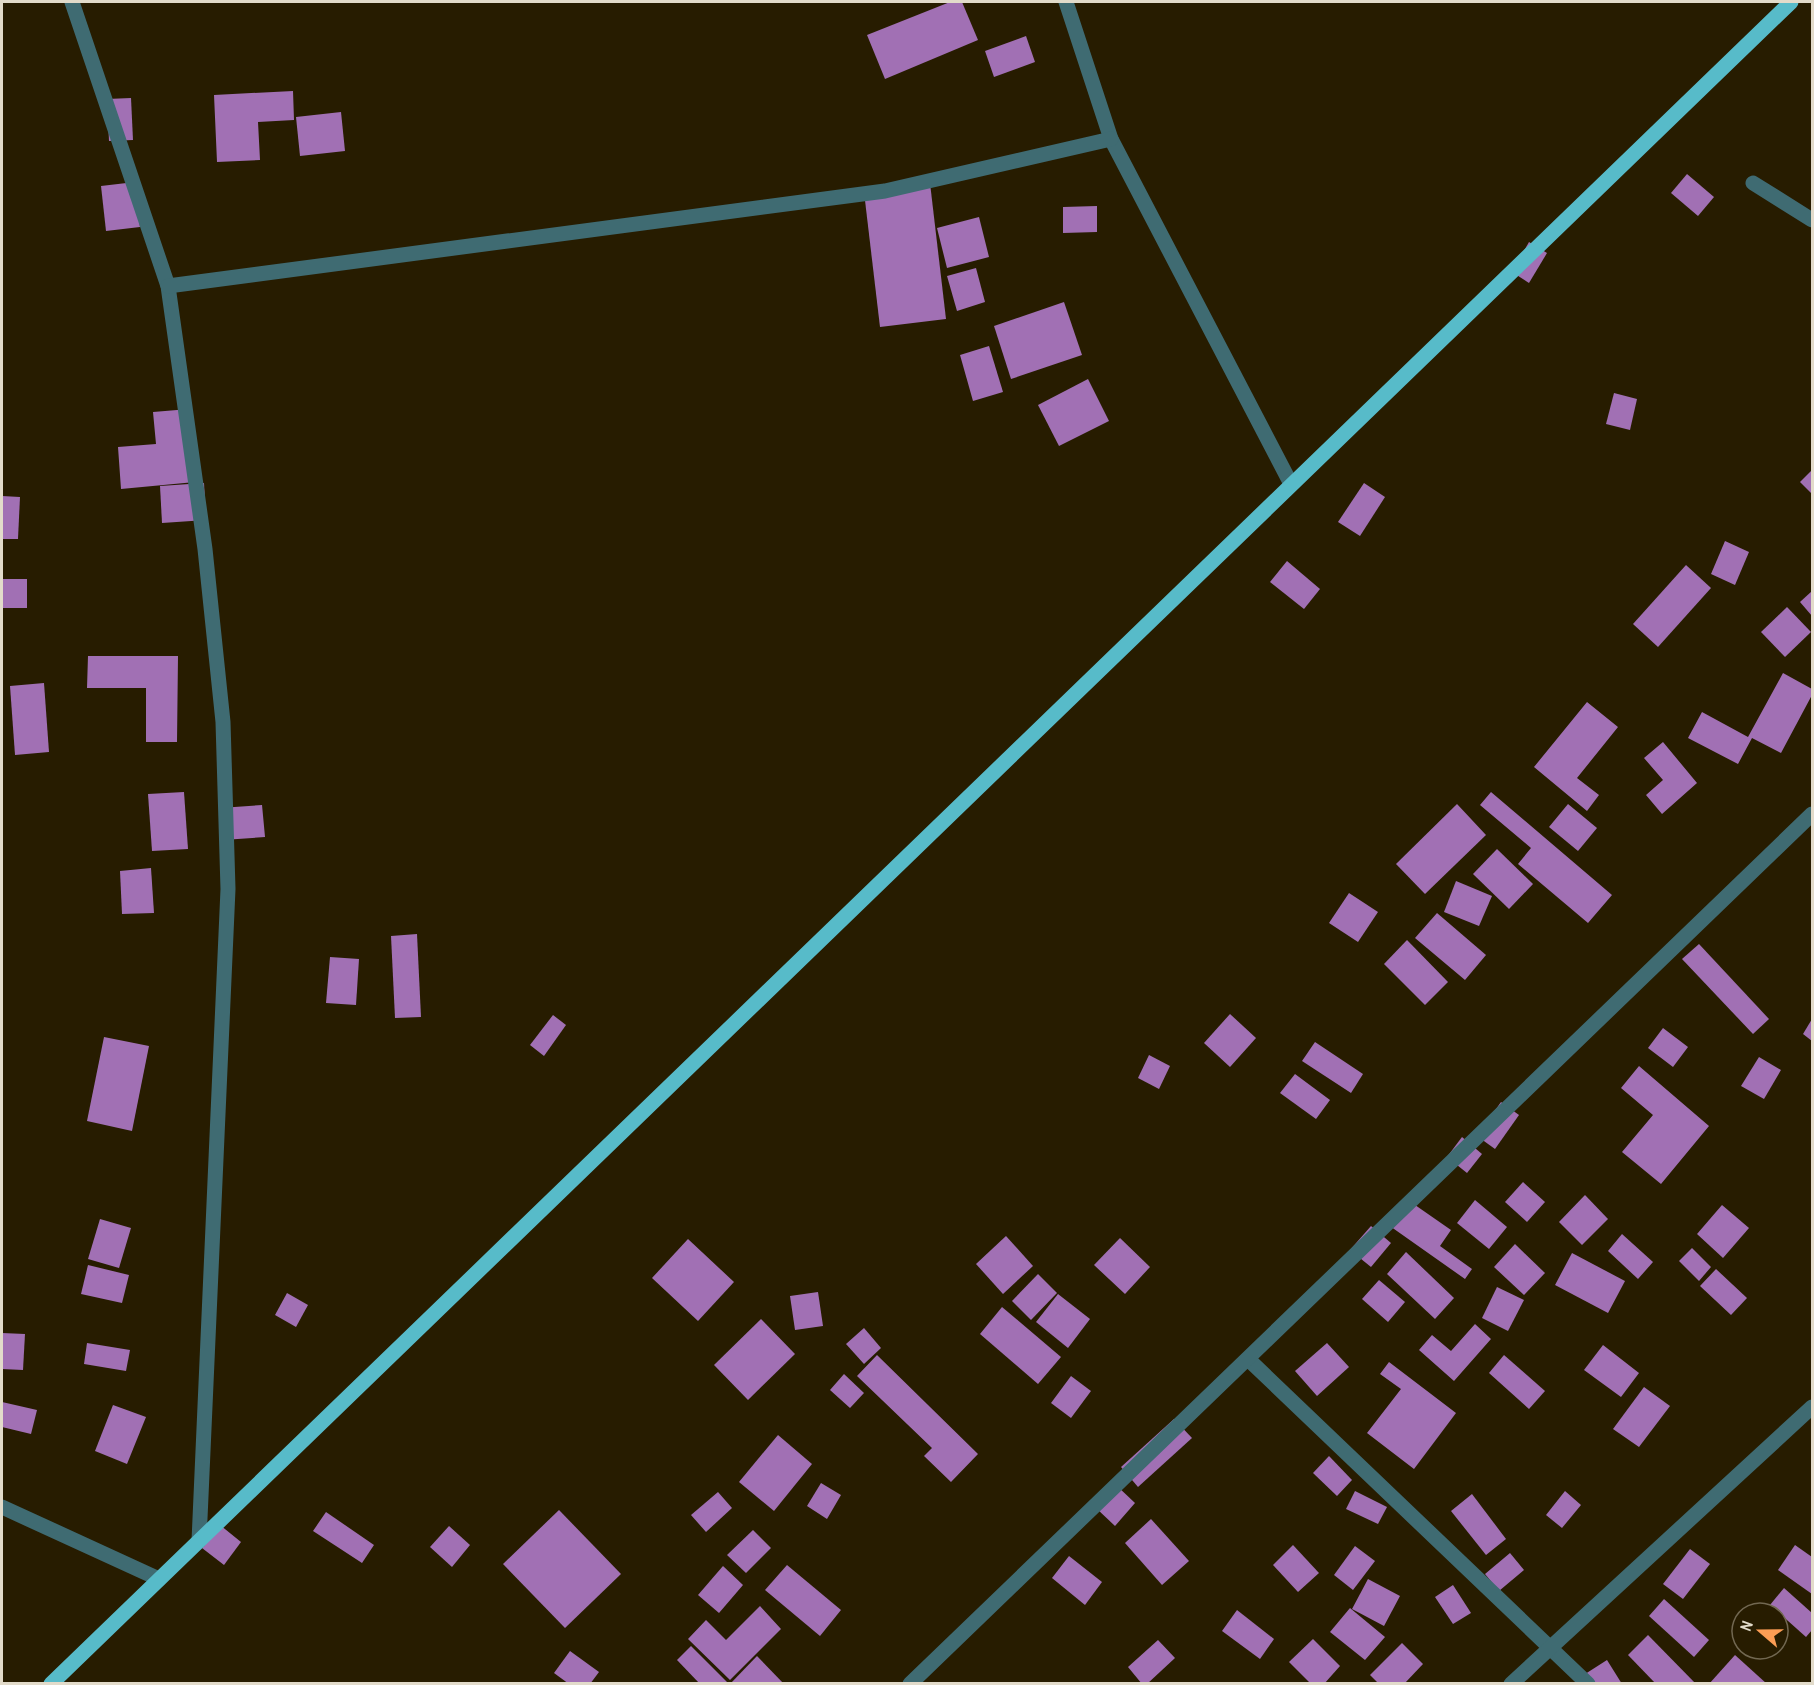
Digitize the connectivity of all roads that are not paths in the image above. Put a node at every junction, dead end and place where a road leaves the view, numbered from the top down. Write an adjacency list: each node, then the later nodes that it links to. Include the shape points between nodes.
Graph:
1 (72, 2): 7 (street)
2 (1066, 2): 4 (street)
3 (1791, 2): 8 (main road)
4 (1111, 139): 7 (street, via 885,191); 8 (street)
5 (1753, 183): 6 (street)
6 (1812, 220)
7 (168, 286): 13 (street, via 205,549 223,722 228,889)
8 (1291, 484): 13 (main road)
9 (1812, 814): 10 (street)
10 (1248, 1359): 15 (street); 17 (street)
11 (1812, 1407): 15 (street)
12 (2, 1507): 14 (street)
13 (199, 1541): 14 (main road)
14 (159, 1579): 16 (main road)
15 (1550, 1646): 18 (street); 19 (street)
16 (51, 1683)
17 (910, 1683)
18 (1511, 1683)
19 (1588, 1683)

